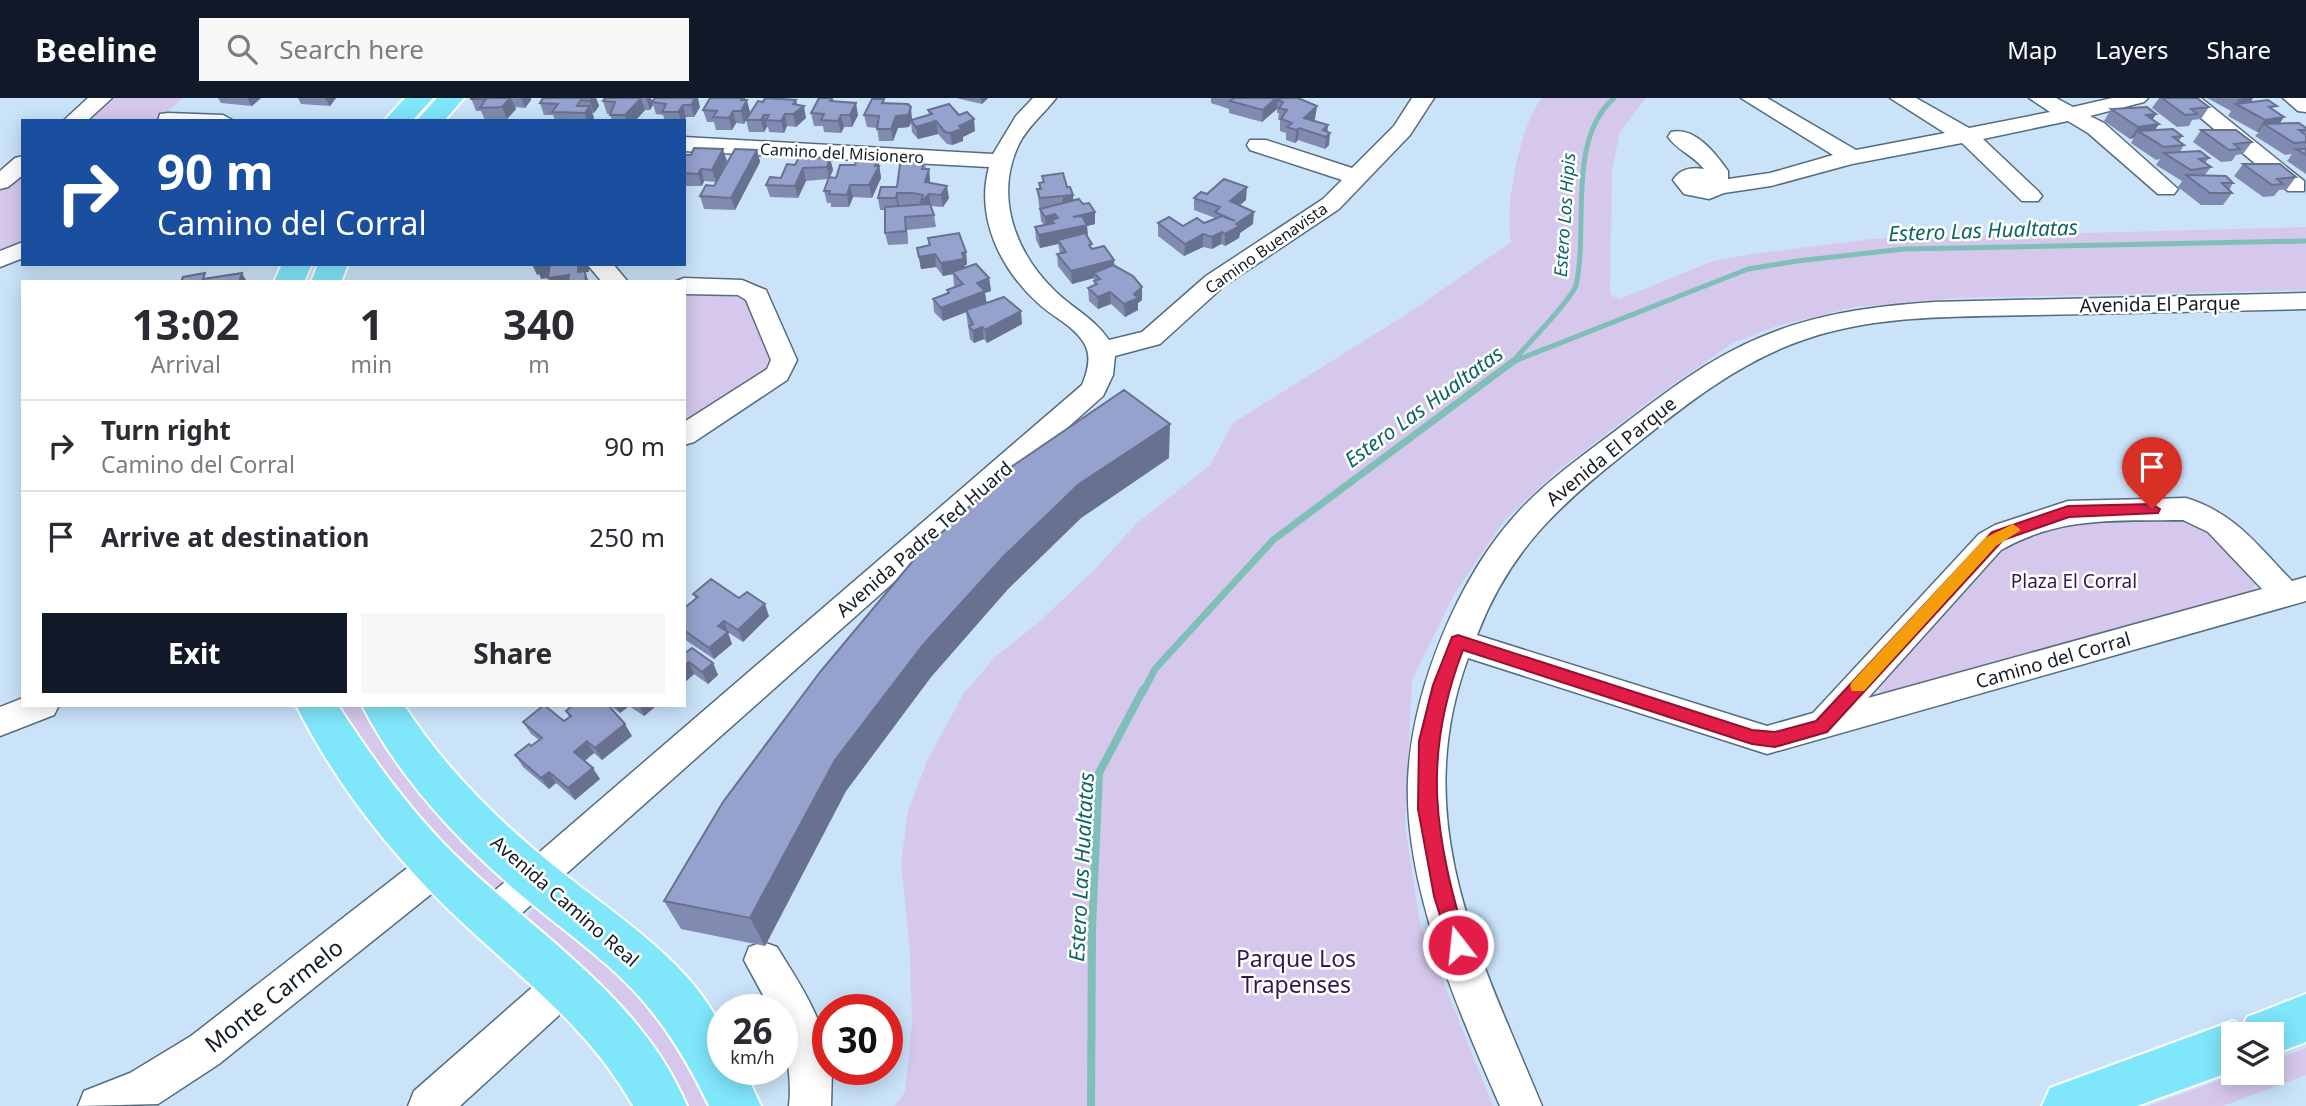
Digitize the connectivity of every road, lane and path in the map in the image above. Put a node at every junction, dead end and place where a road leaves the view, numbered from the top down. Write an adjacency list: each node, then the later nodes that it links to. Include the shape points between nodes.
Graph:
1 (101, 98): 15 (street)
2 (192, 98): 16 (street)
3 (420, 98): 17 (main road)
4 (451, 98): 18 (main road)
5 (1045, 98): 24 (street, via 1005,146)
6 (1423, 98): 26 (street, Camino Buenavista, via 1402,130)
7 (1752, 98): 23 (street)
8 (1900, 98): 20 (street)
9 (2040, 98): 14 (street)
10 (2137, 98): 14 (street)
11 (2188, 98): 28 (street)
12 (2294, 98): 13 (street)
13 (2306, 106)
14 (2073, 114): 20 (street); 29 (street, via 2096,128)
15 (76, 119)
16 (168, 119)
17 (399, 119)
18 (431, 119)
19 (1679, 137): 23 (street, via 1709,159 1717,171 1717,183 1767,182)
20 (1968, 137): 23 (street); 30 (street)
21 (686, 144): 24 (street, Camino del Misionero)
22 (1258, 145): 26 (street)
23 (1854, 158)
24 (999, 161): 37 (street, via 995,181 1002,236 1045,296 1080,324)
25 (21, 165): 27 (street)
26 (1356, 177): 37 (street, Camino Buenavista, via 1331,204 1215,281 1151,338)
27 (0, 182)
28 (2296, 186)
29 (2165, 189)
30 (2030, 196)
31 (21, 251): 32 (street)
32 (0, 260)
33 (601, 266): 34 (street)
34 (615, 280)
35 (686, 286): 38 (street, via 742,288 757,295 784,360 778,374)
36 (2301, 306): 40 (street, Avenida El Parque, via 1897,312 1824,324 1756,347 1708,374 1550,499 1520,529 1492,569)
37 (1101, 350): 47 (street, Avenida Padre Ted Huard, via 1102,374 1093,390)
38 (686, 434)
39 (2296, 592): 45 (street, Camino del Corral); 45 (street, Camino del Corral, via 2219,524 2194,511 2059,514 1990,542)
40 (1458, 642): 45 (street, Camino del Corral, via 1760,739 1775,740); 59 (street, Avenida El Parque, via 1441,685 1428,741 1427,809 1443,896 1472,994)
41 (38, 707): 44 (street)
42 (317, 707): 46 (main road, via 383,808)
43 (383, 707): 47 (main road, Avenida Camino Real, via 404,743)
44 (0, 722)
45 (1821, 727)
46 (437, 867): 48 (main road); 54 (street, Monte Carmelo, via 205,1050 143,1089)
47 (534, 878): 48 (street, Avenida Padre Ted Huard); 57 (main road, Avenida Camino Real, via 666,991 698,1036)
48 (491, 917): 50 (main road)
49 (763, 960): 58 (street, via 804,1031 814,1072)
50 (566, 983): 55 (street); 56 (main road, via 616,1034)
51 (2306, 1018): 52 (main road)
52 (2284, 1026)
53 (2221, 1050): 60 (main road)
54 (99, 1106)
55 (429, 1106)
56 (661, 1106)
57 (735, 1106)
58 (810, 1106)
59 (1521, 1106)
60 (2068, 1106)

